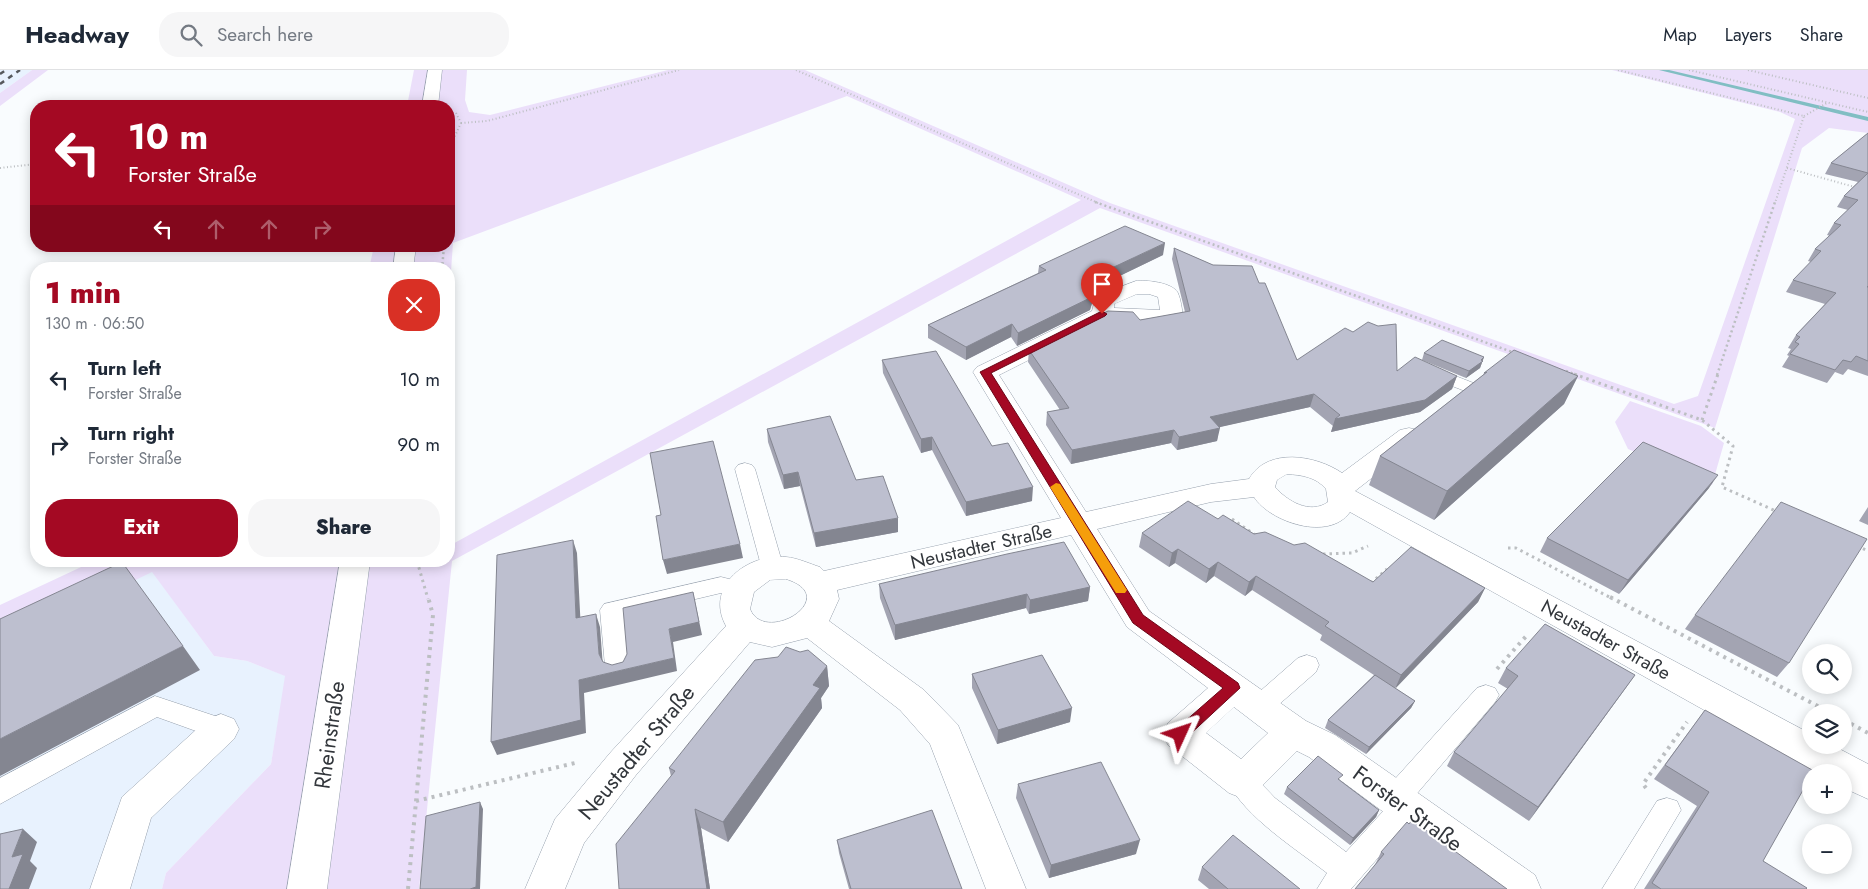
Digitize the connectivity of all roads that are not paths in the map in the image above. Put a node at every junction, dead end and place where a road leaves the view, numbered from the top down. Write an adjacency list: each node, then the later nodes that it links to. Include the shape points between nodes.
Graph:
1 (436, 70): 2 (street)
2 (431, 100)
3 (1102, 314): 12 (street, Forster Straße, via 985,372)
4 (1419, 366): 6 (lane)
5 (1492, 372): 6 (street)
6 (1470, 388): 7 (street)
7 (1447, 406)
8 (1424, 423): 11 (street)
9 (745, 469): 13 (lane)
10 (1261, 487): 11 (street, Neustadter Straße, via 1267,472 1286,465 1324,473); 11 (street, via 1274,504 1298,515 1326,515 1336,511 1341,504); 12 (street, Neustadter Straße, via 1211,493)
11 (1342, 492): 27 (street, Neustadter Straße, via 1412,547)
12 (1079, 524): 15 (street, Neustadter Straße); 21 (street, Forster Straße, via 1138,619)
13 (773, 569): 15 (street, via 800,570); 16 (street, via 759,573)
14 (353, 571): 33 (street, Rheinstraße)
15 (819, 582): 17 (street, via 824,599 822,608)
16 (737, 589): 18 (street, via 733,609 736,619); 20 (lane, via 720,586 612,610)
17 (809, 623): 18 (street, via 783,634 755,632); 35 (street, via 912,700 945,736)
18 (744, 627): 34 (street, Neustadter Straße, via 623,764 568,832)
19 (1306, 665): 23 (lane)
20 (617, 666)
21 (1233, 688): 23 (street, Forster Straße); 26 (street, via 1180,734)
22 (1486, 695): 29 (lane)
23 (1259, 707): 25 (street, Forster Straße)
24 (221, 729): 28 (lane, via 155,706); 32 (street, via 135,809)
25 (1293, 732): 26 (street); 29 (street, Forster Straße, via 1322,746)
26 (1242, 782): 31 (lane)
27 (1868, 783)
28 (0, 792)
29 (1400, 802): 31 (lane); 36 (street, Forster Straße)
30 (1667, 810): 37 (lane)
31 (1340, 880)
32 (110, 889)
33 (307, 889)
34 (545, 889)
35 (1006, 889)
36 (1521, 889)
37 (1617, 889)

